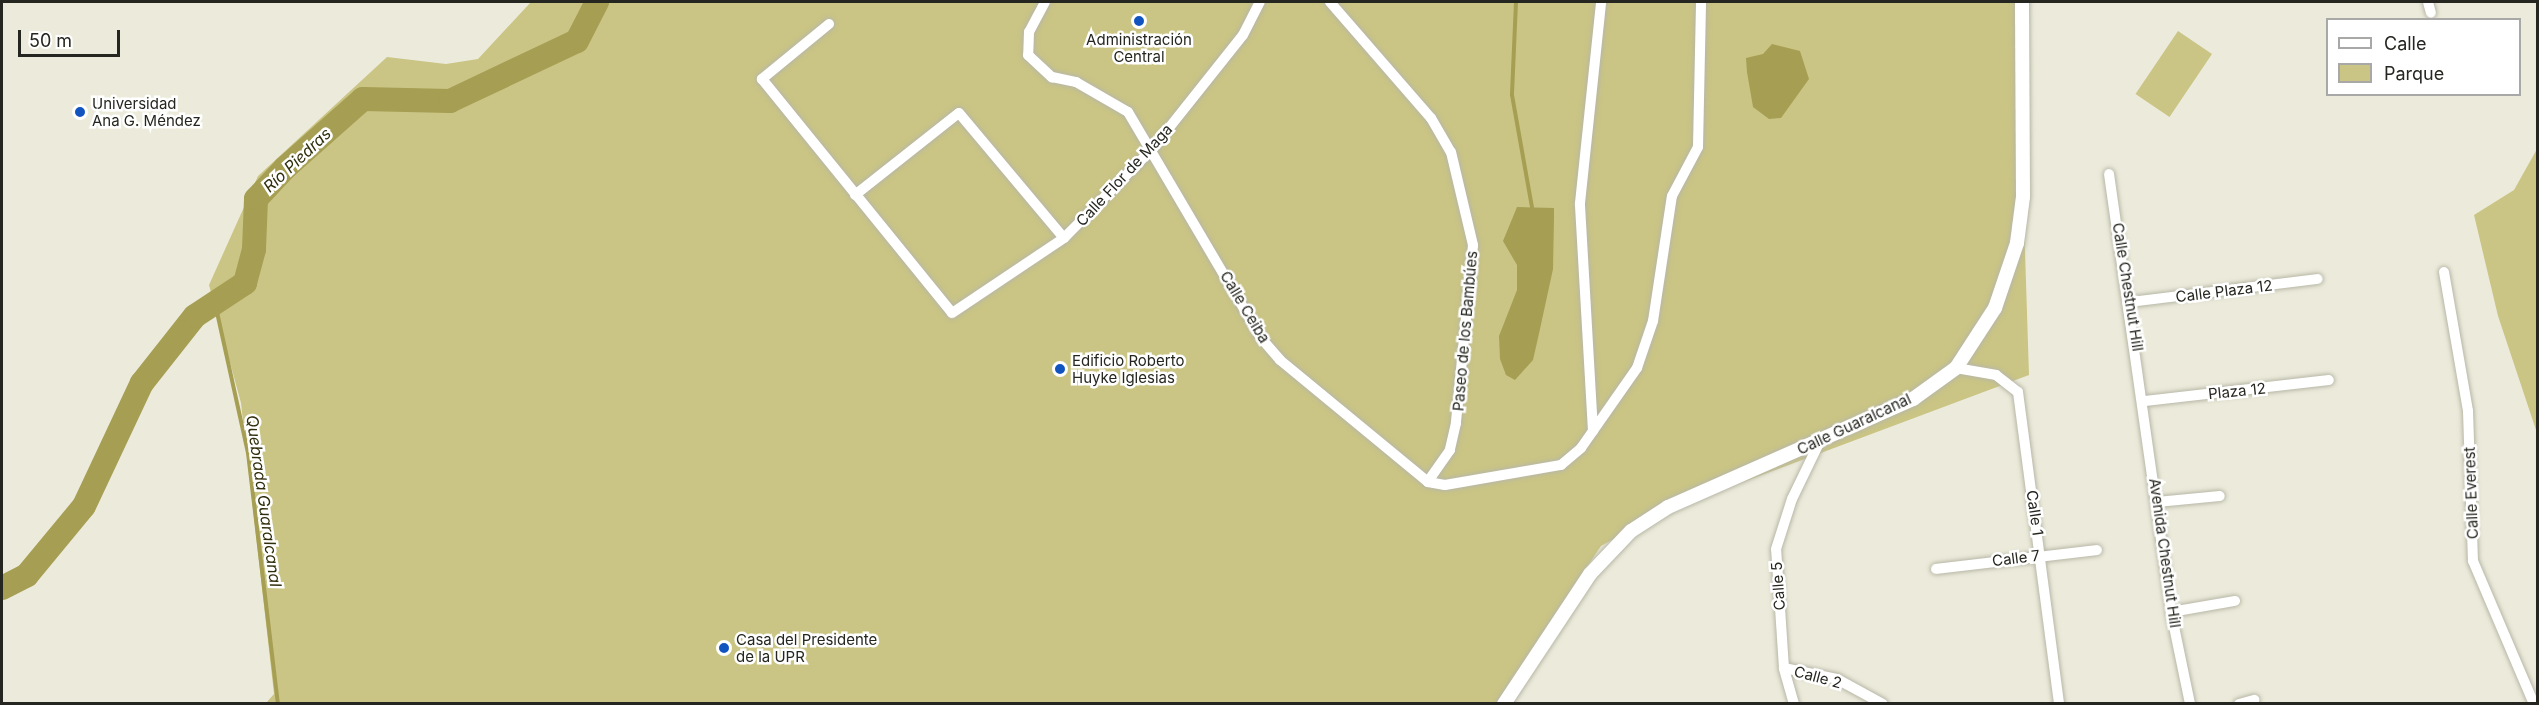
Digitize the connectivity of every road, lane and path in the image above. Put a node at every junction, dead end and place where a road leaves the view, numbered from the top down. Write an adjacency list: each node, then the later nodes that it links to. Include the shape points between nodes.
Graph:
1 (1044, 2): 10 (street, Calle Ceiba, via 1027,42 1034,64 1052,77 1121,105)
2 (1260, 2): 10 (street, Calle Flor de Maga, via 1244,35)
3 (1330, 2): 22 (street, Paseo de los Bambúes, via 1407,85 1436,126 1451,152 1473,245 1456,423 1450,450)
4 (1601, 2): 20 (street, via 1580,203)
5 (1701, 2): 20 (street, via 1698,147 1672,196 1653,321 1637,368)
6 (2022, 2): 17 (street, Calle Guaralcanal, via 2023,197 2017,243 1995,308)
7 (2428, 2): 8 (street)
8 (2431, 13)
9 (829, 24): 12 (street, via 762,79)
10 (1153, 148): 13 (street, Calle Flor de Maga); 22 (street, Calle Ceiba, via 1261,338 1280,360)
11 (2109, 174): 16 (street, Calle Chestnut Hill)
12 (855, 195): 13 (street, Calle Flor de Maga, via 952,313); 13 (street, via 959,113)
13 (1064, 238)
14 (2444, 272): 38 (street, Calle Everest, via 2468,411 2473,561)
15 (2318, 279): 16 (street, Calle Plaza 12)
16 (2130, 302): 19 (street, Calle Chestnut Hill)
17 (1956, 368): 21 (street, Calle Guaralcanal, via 1913,399); 26 (street, Calle 1, via 1996,375 2018,392)
18 (2329, 380): 19 (street, Plaza 12)
19 (2145, 401): 24 (street, Avenida Chestnut Hill)
20 (1593, 431): 22 (street, via 1561,465 1445,484)
21 (1820, 441): 30 (street, Calle 5, via 1776,549); 32 (street, Calle Guaralcanal, via 1668,507 1631,531 1590,574)
22 (1428, 482)
23 (2220, 496): 24 (street)
24 (2157, 502): 29 (street, Avenida Chestnut Hill)
25 (2097, 550): 26 (street, Calle 7)
26 (2041, 555): 27 (street, Calle 7); 35 (street, Calle 1)
27 (1936, 569)
28 (2235, 601): 29 (street)
29 (2171, 612): 36 (street, Avenida Chestnut Hill)
30 (1784, 668): 33 (street, Calle 5); 34 (street, Calle 2, via 1837,679)
31 (2254, 700): 37 (street)
32 (1504, 704)
33 (1794, 704)
34 (1883, 704)
35 (2059, 704)
36 (2190, 704)
37 (2239, 704)
38 (2534, 704)

